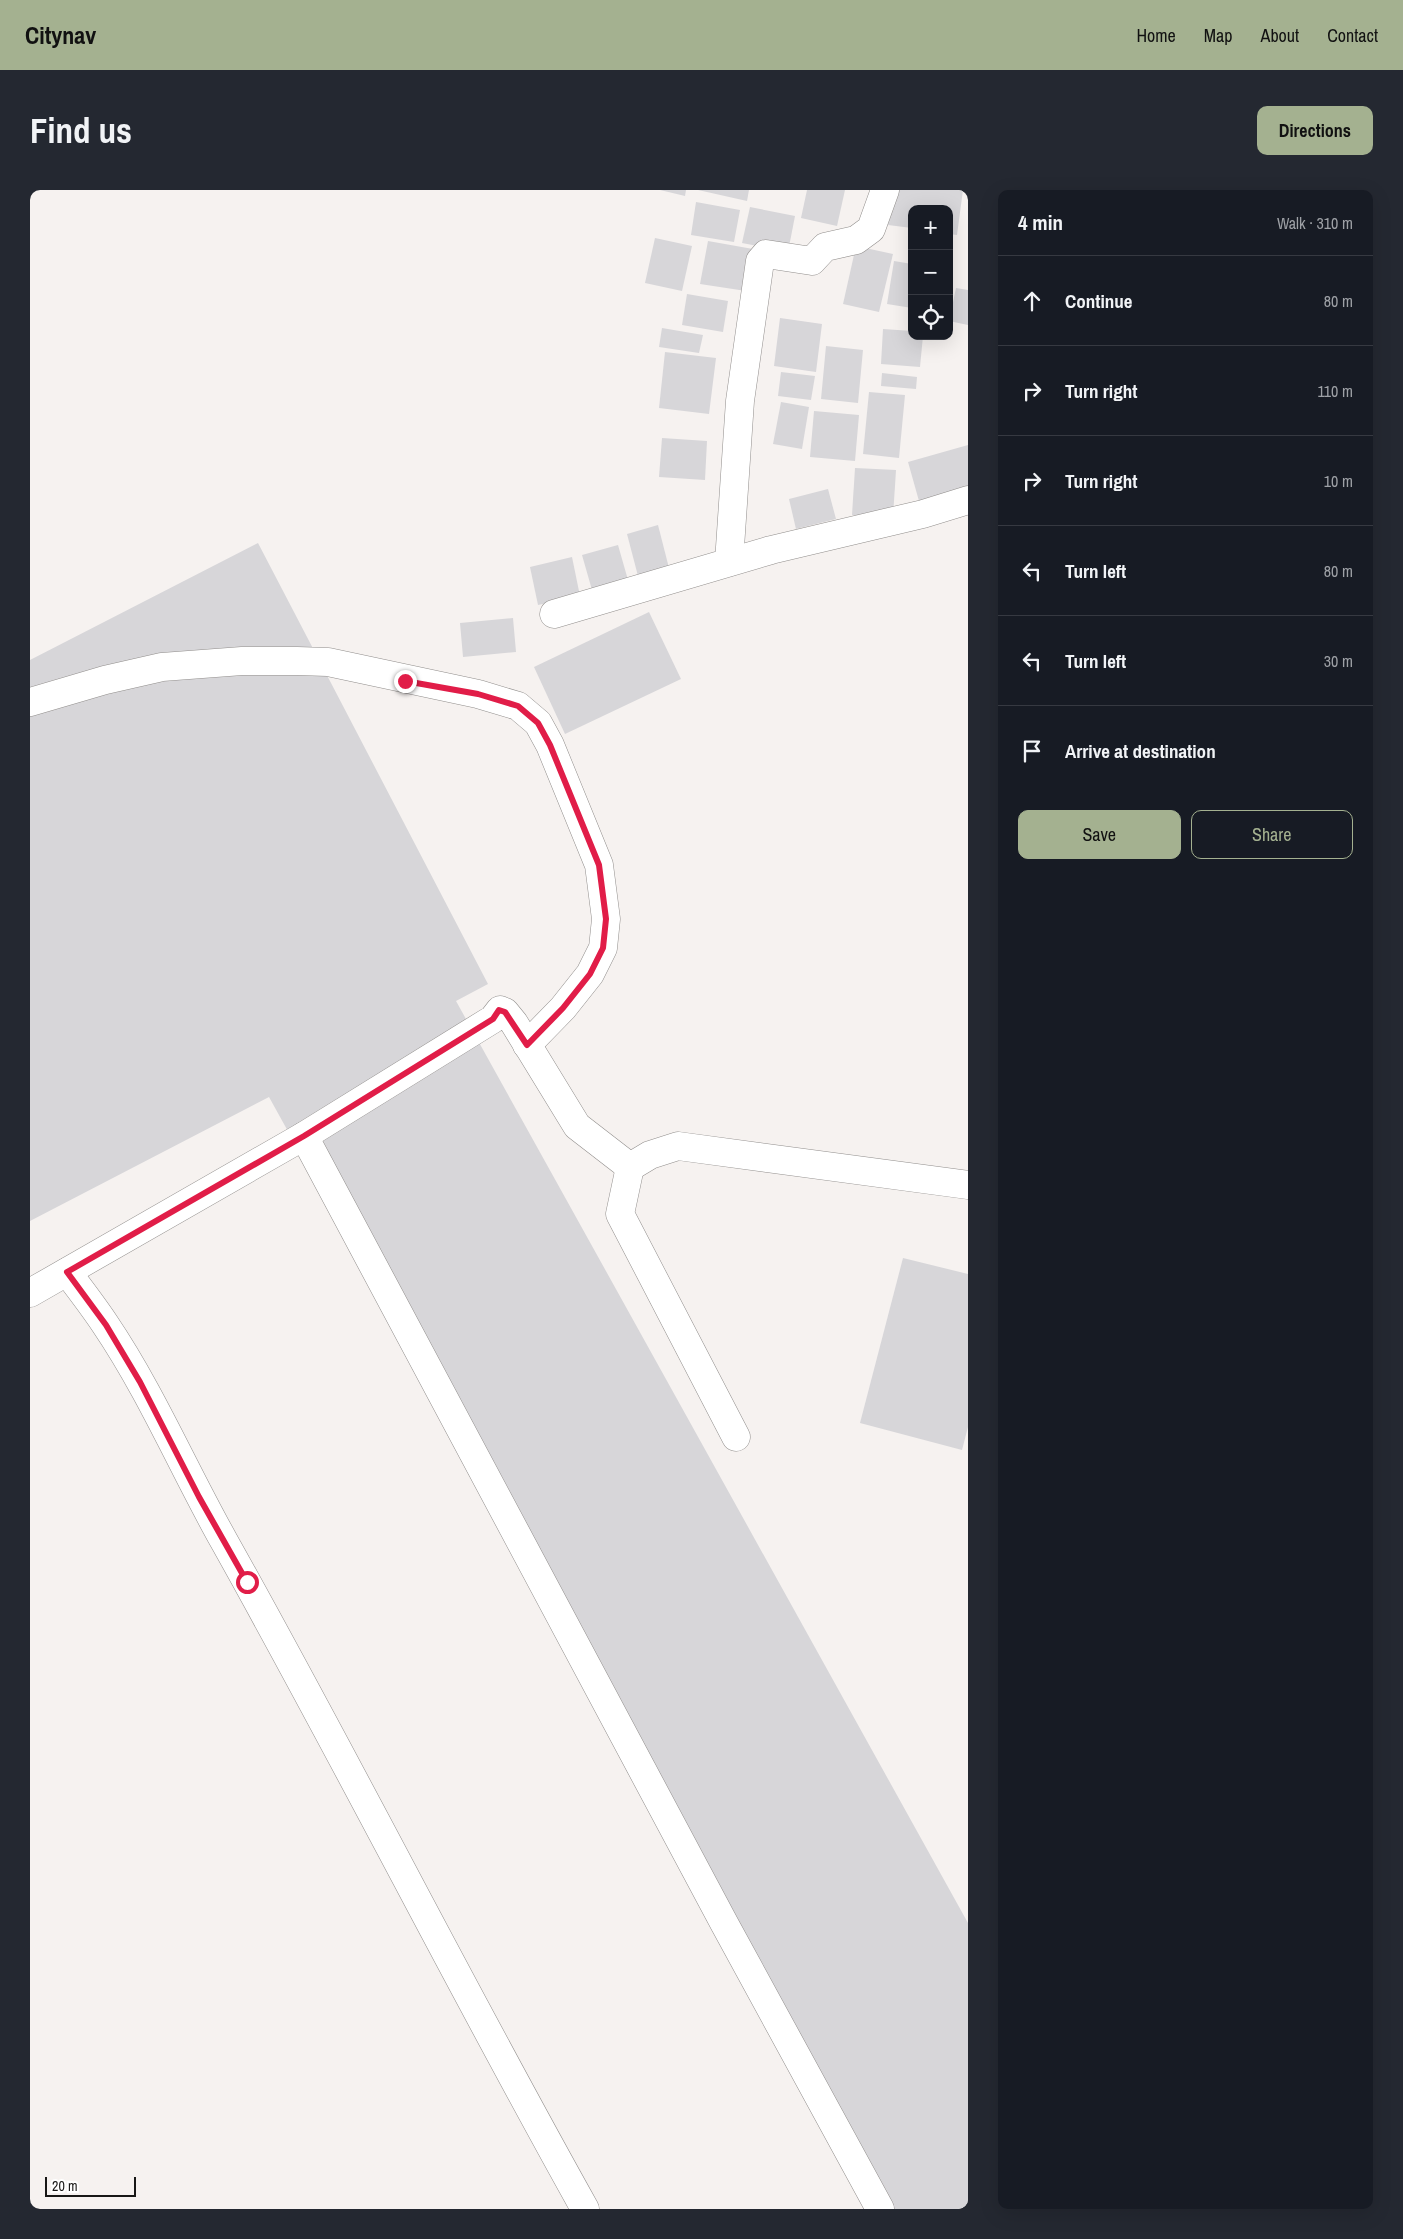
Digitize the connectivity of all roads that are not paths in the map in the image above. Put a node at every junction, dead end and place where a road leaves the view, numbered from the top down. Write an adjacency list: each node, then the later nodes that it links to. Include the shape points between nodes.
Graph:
1 (886, 190): 3 (street, via 871,229 856,240 825,247 812,261 766,254 760,261 740,401)
2 (968, 500): 3 (street)
3 (729, 562): 4 (street)
4 (554, 614)
5 (30, 702): 6 (street, via 162,666 297,661 328,662 478,694 518,706 538,723 550,745 599,865 606,919 603,948 590,974)
6 (527, 1045): 7 (street, via 505,1012 499,1010 493,1019); 8 (street, via 578,1126)
7 (304, 1136): 10 (street); 14 (street)
8 (630, 1167): 9 (street, via 650,1155 678,1146); 12 (street, via 620,1214)
9 (968, 1185)
10 (67, 1272): 11 (street); 13 (street, via 106,1325 140,1382)
11 (30, 1293)
12 (736, 1437)
13 (584, 2209)
14 (880, 2209)

